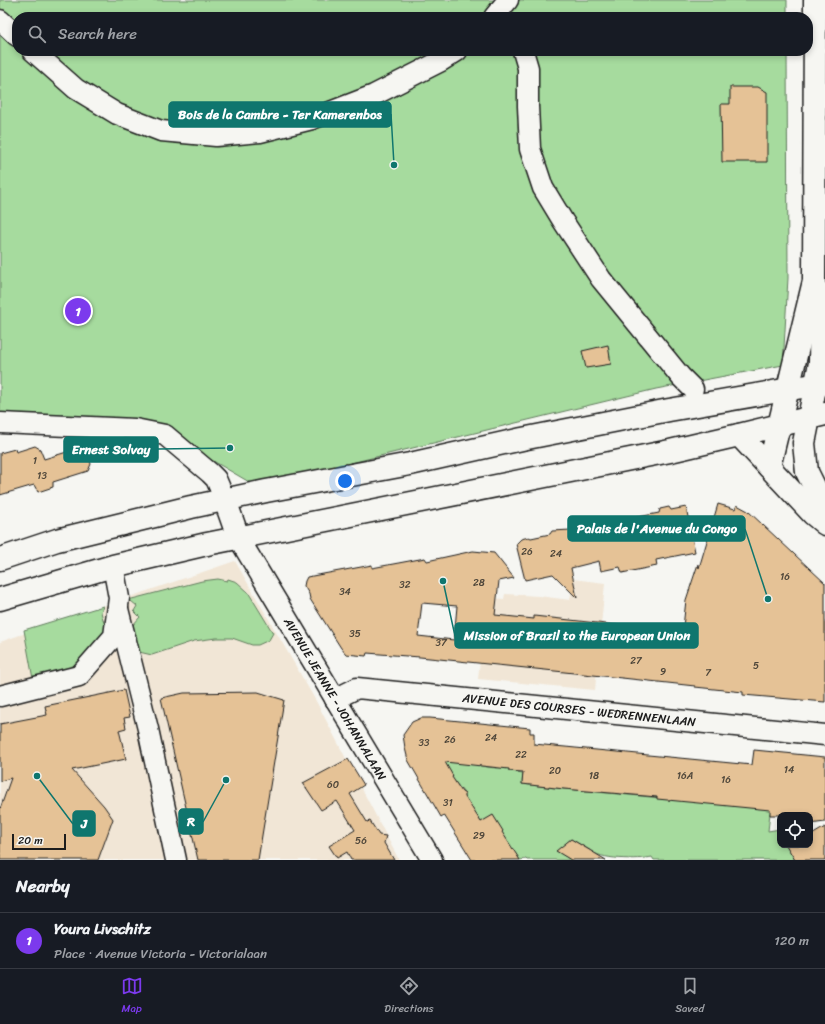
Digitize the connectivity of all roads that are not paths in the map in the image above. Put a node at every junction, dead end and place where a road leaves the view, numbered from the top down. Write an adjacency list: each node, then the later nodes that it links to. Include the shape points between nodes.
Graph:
1 (815, 0): 7 (main road)
2 (0, 20): 3 (street)
3 (12, 31)
4 (39, 56): 5 (street, via 76,89 117,114 161,131 216,136 260,132 312,119 374,95)
5 (449, 56)
6 (524, 56): 10 (street, via 528,68 530,149 543,188 602,279)
7 (814, 281): 8 (main road); 11 (main road)
8 (823, 309): 9 (main road)
9 (820, 384): 11 (main road); 12 (main road)
10 (693, 389)
11 (788, 390): 14 (main road); 17 (main road, via 669,410)
12 (817, 416): 14 (main road); 18 (main road, via 804,443 807,472)
13 (0, 423): 17 (street, via 135,429 165,435 210,473)
14 (779, 425): 15 (main road); 16 (main road)
15 (739, 436): 16 (main road); 20 (main road)
16 (769, 467): 19 (main road)
17 (225, 500): 20 (main road); 21 (main road, via 57,540)
18 (825, 504)
19 (825, 524)
20 (238, 537): 22 (main road); 26 (street, AVENUE JEANNE - JOHANNALAAN)
21 (0, 559)
22 (113, 566): 23 (main road); 24 (street, via 120,598)
23 (0, 599)
24 (118, 609): 25 (street, via 114,636 79,676); 28 (street, via 148,729)
25 (0, 696)
26 (335, 699): 27 (street, AVENUE DES COURSES - WEDRENNENLAAN, via 357,688); 29 (street, AVENUE JEANNE - JOHANNALAAN)
27 (825, 735)
28 (176, 860)
29 (432, 860)

